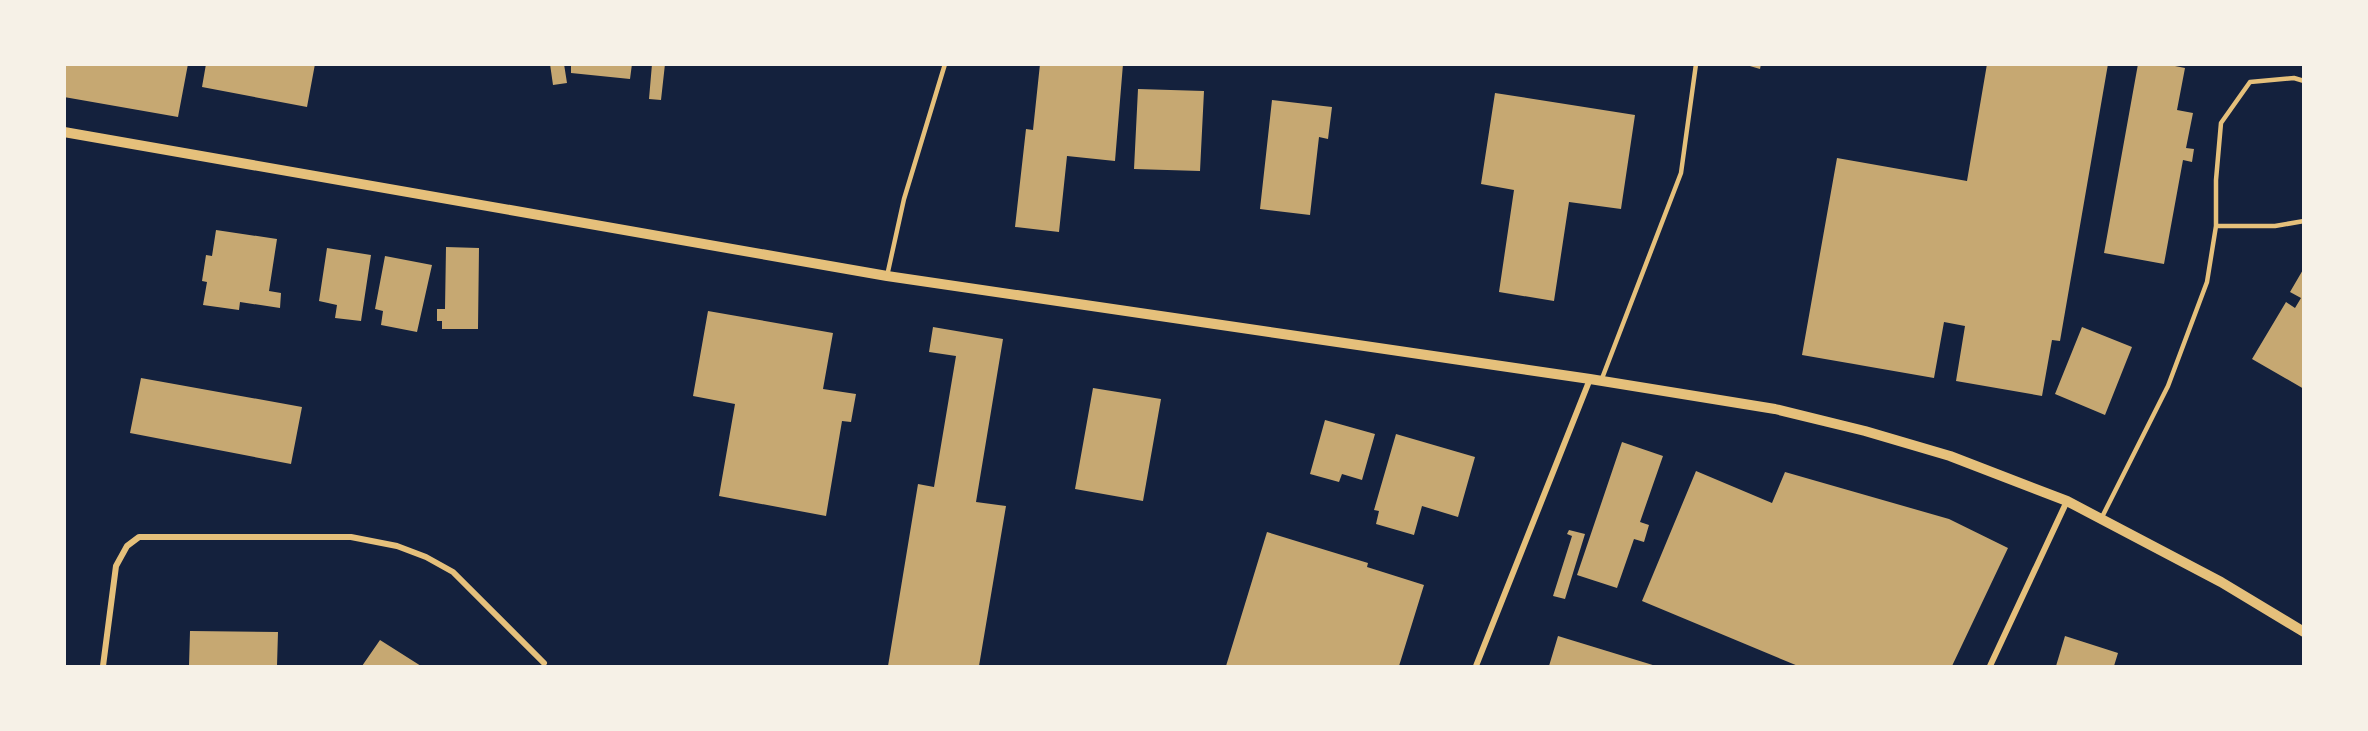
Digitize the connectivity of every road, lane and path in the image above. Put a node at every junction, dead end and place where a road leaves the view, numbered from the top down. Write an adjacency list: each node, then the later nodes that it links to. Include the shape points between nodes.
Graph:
1 (945, 64): 7 (lane, via 904,199)
2 (1696, 64): 8 (lane, via 1681,173)
3 (2304, 81): 6 (lane, via 2294,78 2250,82 2221,123)
4 (64, 132): 7 (street)
5 (2304, 221): 6 (lane, via 2275,226)
6 (2216, 226): 10 (lane, via 2207,282 2172,376)
7 (887, 276): 8 (street)
8 (1596, 380): 9 (street, via 1775,409 1865,430 1950,456); 14 (street)
9 (2067, 501): 10 (street); 15 (street)
10 (2101, 519): 11 (street, via 2221,582)
11 (2304, 632)
12 (544, 663): 13 (street, via 453,572 397,546 351,537 139,537 127,546 116,566)
13 (103, 666)
14 (1476, 666)
15 (1990, 666)

